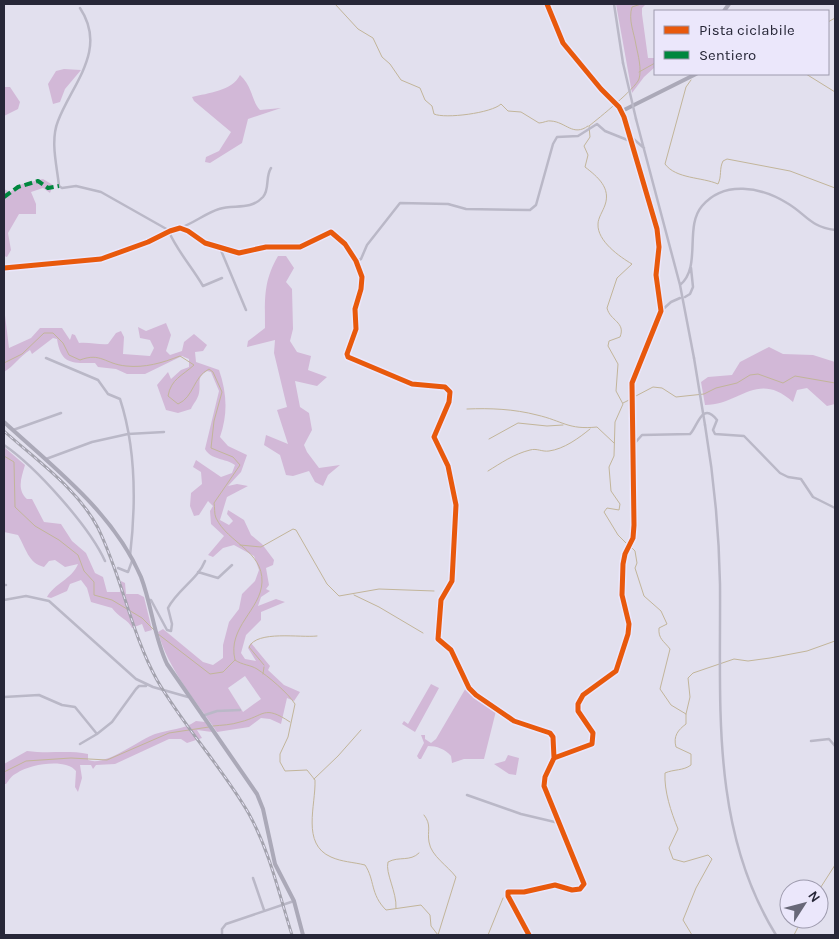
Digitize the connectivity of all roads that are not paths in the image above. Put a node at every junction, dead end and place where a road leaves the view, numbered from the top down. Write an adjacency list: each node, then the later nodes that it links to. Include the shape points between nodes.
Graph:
1 (547, 4): 5 (street, via 563,43)
2 (614, 4): 8 (street, bridge, via 623,63)
3 (80, 8): 12 (street, via 89,25 88,56 85,71 57,122 54,137 59,186 100,192)
4 (694, 75): 5 (street)
5 (622, 111): 6 (street)
6 (630, 136): 7 (street); 8 (street)
7 (632, 142): 14 (street, via 605,131 599,125 578,136 555,139 536,205 530,210 466,209 448,204 404,202 396,207); 22 (street, via 659,240 656,275)
8 (644, 148): 18 (street)
9 (271, 168): 10 (street, via 267,190 254,204 220,209)
10 (180, 228): 12 (street); 13 (street, via 205,244)
11 (835, 230): 15 (street, via 817,227 788,203 771,195 742,188 725,190 710,198 698,211)
12 (169, 231): 16 (street, via 101,258); 17 (street, via 179,253 202,286)
13 (220, 248): 14 (street, via 239,252 266,247 296,248 332,232 341,239); 21 (street)
14 (356, 262): 53 (street, via 362,280 354,309 356,329 348,357 412,384 445,388 451,395 434,436 448,466 456,505 452,582 440,600 438,639 451,650 476,695 509,718 547,730 552,735)
15 (690, 267): 18 (street); 19 (street, via 693,287)
16 (4, 268)
17 (222, 278)
18 (680, 285): 62 (street, bridge, via 705,426 716,513 723,765 730,822 750,883)
19 (685, 297)
20 (680, 298): 22 (street)
21 (246, 310)
22 (662, 312): 30 (street, via 636,370 632,392)
23 (46, 358): 28 (street, via 98,380 108,394 120,399)
24 (62, 413): 26 (street)
25 (4, 422): 26 (street)
26 (13, 430): 31 (street)
27 (164, 432): 28 (street)
28 (128, 434): 31 (street, via 92,442); 33 (street, via 134,510)
29 (4, 445): 34 (street, via 16,453 56,496 98,546)
30 (632, 445): 32 (street, via 642,435 690,434 700,417 712,415 717,420 713,430 715,434 744,436 780,473 801,479 813,497); 53 (street, via 633,538 625,554 622,595 629,629 616,671 587,691 578,704 580,715 593,733 594,742)
31 (45, 460): 33 (street, via 92,503)
32 (835, 508)
33 (131, 559): 37 (street, via 128,572); 40 (street)
34 (105, 561)
35 (204, 561): 38 (street)
36 (232, 565): 38 (street, via 218,578)
37 (118, 568)
38 (198, 572): 40 (street, via 174,596 168,608 172,624 170,632)
39 (4, 600): 41 (street, via 26,596 49,601 124,671)
40 (148, 600): 42 (street, via 159,645)
41 (150, 686): 44 (street); 49 (street, via 136,688 112,722)
42 (181, 686): 43 (street); 44 (street)
43 (185, 692): 44 (street); 46 (street)
44 (175, 693): 46 (street)
45 (4, 697): 49 (street, via 40,695 75,707)
46 (188, 697): 48 (street)
47 (240, 710): 48 (street, via 217,711)
48 (202, 716): 57 (street, via 261,803 275,864)
49 (97, 734): 51 (street)
50 (811, 741): 52 (street, via 829,739)
51 (80, 744)
52 (835, 746)
53 (554, 758): 55 (street, via 544,786)
54 (467, 795): 55 (street, via 521,814)
55 (560, 823): 61 (street, via 584,884 580,890 555,885 508,892)
56 (253, 878): 58 (street)
57 (294, 902): 58 (street); 60 (street)
58 (264, 910): 59 (street, via 224,925)
59 (222, 935)
60 (303, 935)
61 (530, 935)
62 (776, 935)

